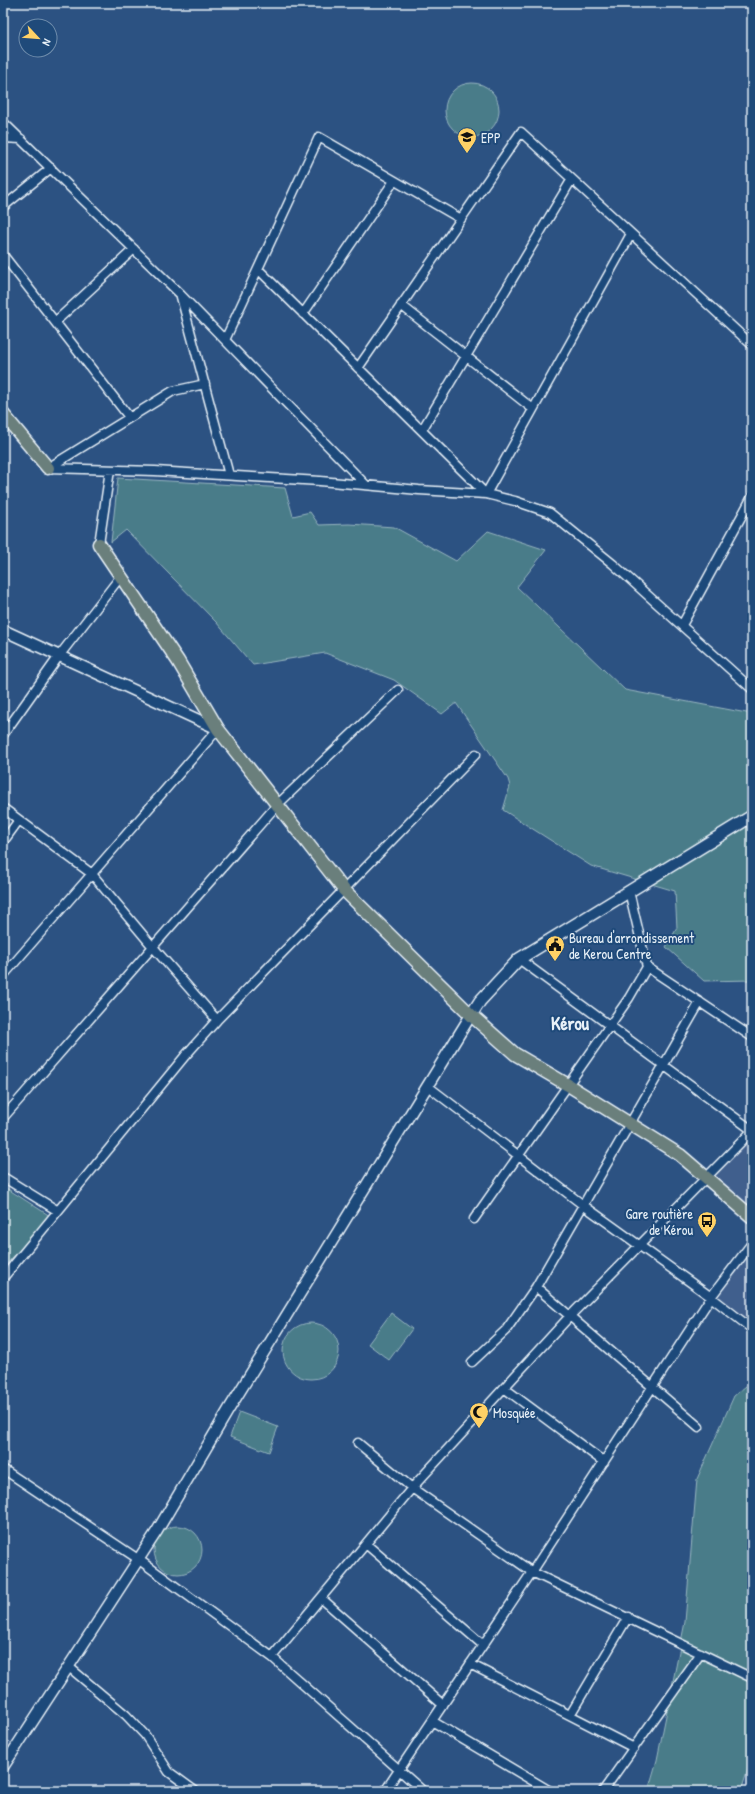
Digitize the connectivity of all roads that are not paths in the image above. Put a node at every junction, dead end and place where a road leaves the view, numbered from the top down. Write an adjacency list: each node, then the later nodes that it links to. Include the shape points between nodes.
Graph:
1 (3, 122): 3 (street)
2 (3, 138): 3 (street)
3 (21, 139): 4 (street)
4 (51, 168): 7 (street); 10 (street)
5 (572, 179): 8 (street, via 521,132); 9 (street); 19 (street)
6 (394, 180): 8 (street); 12 (street, via 320,137); 15 (street)
7 (3, 207)
8 (460, 219): 14 (street)
9 (631, 234): 18 (street); 22 (street)
10 (134, 249): 13 (street); 16 (street)
11 (3, 255): 16 (street)
12 (258, 269): 15 (street); 17 (street)
13 (181, 295): 17 (street); 21 (street)
14 (401, 305): 19 (street); 20 (street)
15 (304, 314): 20 (street)
16 (56, 322): 24 (street)
17 (225, 340): 29 (street)
18 (752, 345)
19 (465, 356): 22 (street); 25 (street)
20 (358, 368): 25 (street)
21 (205, 384): 24 (street, via 173,391); 28 (street)
22 (534, 409): 30 (street)
23 (3, 414): 26 (main road)
24 (129, 417): 26 (street)
25 (422, 430): 30 (street)
26 (48, 468): 27 (street)
27 (110, 470): 28 (street); 32 (street)
28 (229, 475): 29 (street)
29 (366, 485): 30 (street)
30 (486, 494): 34 (street, via 550,513)
31 (752, 496): 34 (street)
32 (99, 544): 33 (main road)
33 (121, 576): 36 (street); 39 (main road, via 178,661)
34 (682, 625): 37 (street)
35 (3, 630): 36 (street)
36 (59, 656): 39 (street); 40 (street)
37 (752, 689)
38 (398, 690): 42 (street)
39 (218, 729): 42 (main road); 47 (street)
40 (3, 735)
41 (476, 754): 48 (street)
42 (277, 805): 48 (main road); 50 (street)
43 (3, 808): 45 (street)
44 (752, 816): 49 (main road)
45 (19, 820): 46 (street); 47 (street)
46 (3, 842)
47 (92, 874): 50 (street); 53 (street)
48 (344, 890): 55 (main road); 56 (street)
49 (629, 891): 51 (main road); 52 (street)
50 (153, 947): 56 (street); 62 (street)
51 (519, 959): 55 (main road, via 480,1001); 57 (street)
52 (647, 967): 54 (street); 57 (street)
53 (3, 976)
54 (700, 1002): 58 (street); 59 (street)
55 (471, 1015): 60 (main road, via 515,1054); 61 (street)
56 (217, 1020): 69 (street)
57 (610, 1026): 59 (street); 60 (street)
58 (752, 1037)
59 (664, 1066): 63 (street); 64 (street)
60 (568, 1085): 63 (main road); 65 (street)
61 (428, 1087): 65 (street); 88 (street)
62 (3, 1118)
63 (630, 1125): 67 (main road, via 680,1155); 68 (street)
64 (752, 1130): 67 (street)
65 (518, 1156): 68 (street); 71 (street)
66 (3, 1177): 69 (street)
67 (706, 1178): 70 (main road); 73 (street)
68 (583, 1205): 73 (street); 75 (street)
69 (58, 1211): 74 (street)
70 (752, 1217)
71 (474, 1219)
72 (752, 1242): 76 (street)
73 (638, 1245): 76 (street); 77 (street)
74 (3, 1278)
75 (536, 1287): 77 (street); 79 (street, via 506,1330)
76 (711, 1297): 78 (street); 81 (street)
77 (570, 1316): 80 (street); 81 (street)
78 (752, 1329)
79 (472, 1362)
80 (504, 1388): 84 (street); 86 (street)
81 (653, 1388): 82 (street); 84 (street)
82 (699, 1427)
83 (358, 1443): 86 (street)
84 (604, 1462): 89 (street)
85 (3, 1469): 88 (street)
86 (412, 1488): 87 (street); 89 (street)
87 (366, 1544): 90 (street); 92 (street)
88 (138, 1559): 94 (street); 96 (street)
89 (532, 1572): 91 (street); 92 (street)
90 (321, 1598): 94 (street); 98 (street)
91 (628, 1617): 93 (street); 99 (street)
92 (482, 1645): 95 (street)
93 (701, 1653): 97 (street); 101 (street)
94 (272, 1657): 103 (street)
95 (470, 1664): 98 (street); 99 (street)
96 (69, 1667): 102 (street); 104 (street, via 126,1714 145,1735 169,1772)
97 (752, 1678)
98 (443, 1705): 100 (street)
99 (570, 1715): 101 (street)
100 (432, 1721): 103 (street); 107 (street)
101 (634, 1748): 108 (street)
102 (3, 1767)
103 (399, 1770): 105 (street); 106 (street)
104 (195, 1791)
105 (385, 1791)
106 (423, 1791)
107 (550, 1791)
108 (603, 1791)

